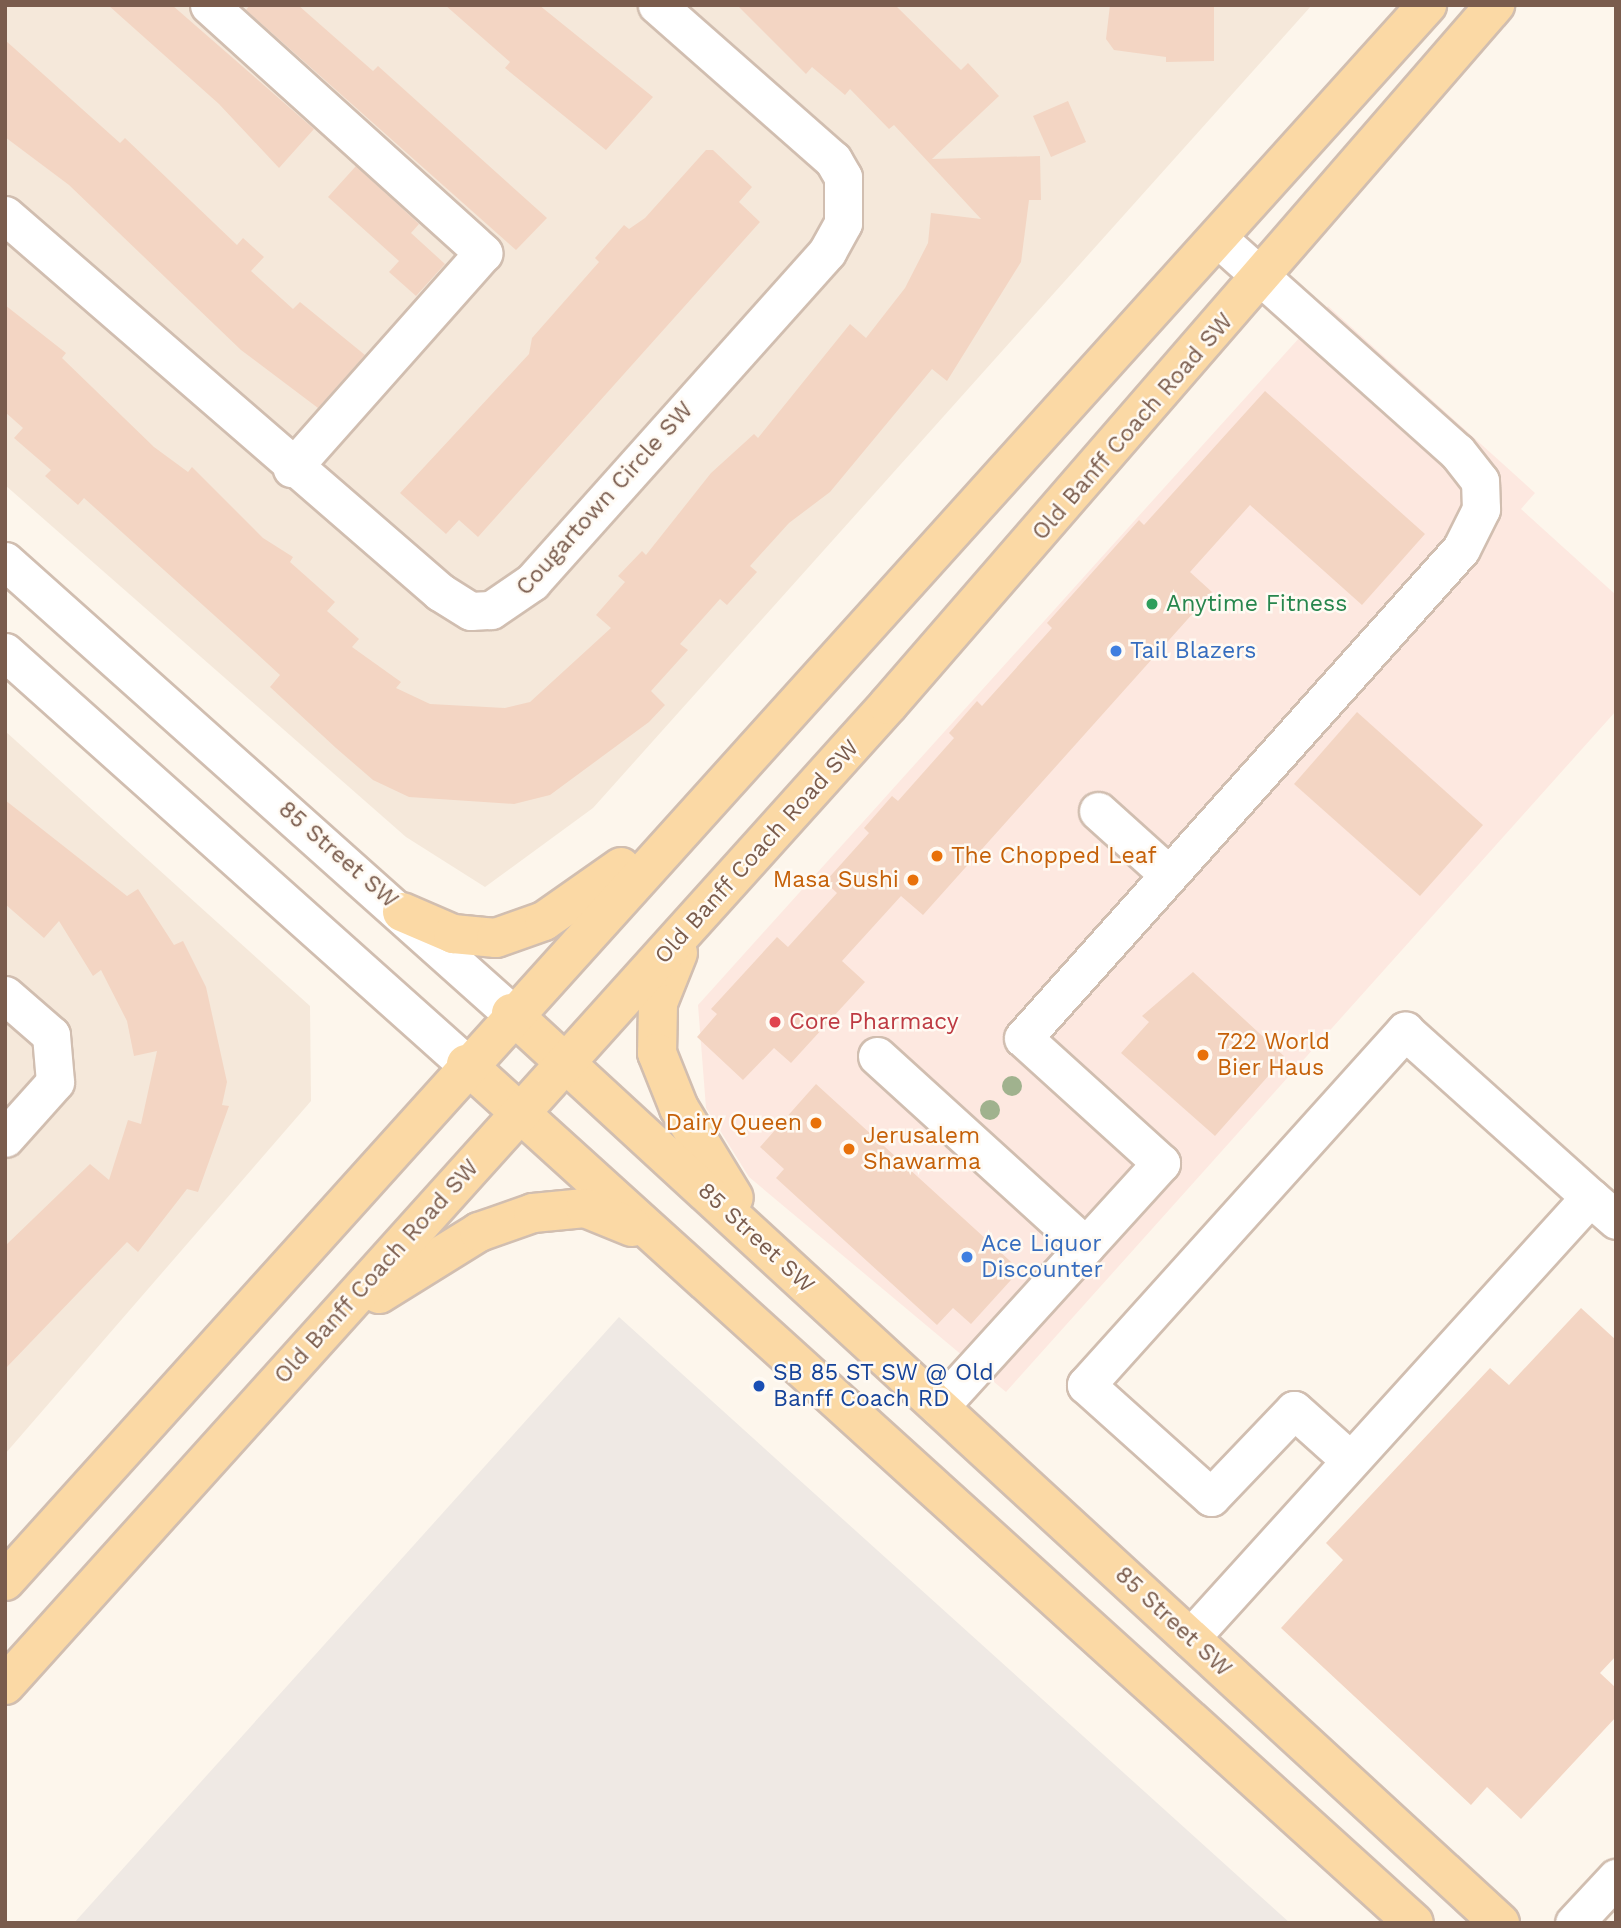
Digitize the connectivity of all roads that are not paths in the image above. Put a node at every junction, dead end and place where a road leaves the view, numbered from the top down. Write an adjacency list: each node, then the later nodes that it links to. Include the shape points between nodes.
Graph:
1 (209, 5): 8 (street, via 483,253)
2 (657, 5): 8 (street, Cougartown Circle SW, via 833,160 847,200 827,252 532,582 491,611 471,611 440,592)
3 (1427, 5): 6 (main road)
4 (1495, 5): 7 (main road, Old Banff Coach Road SW)
5 (5, 215): 8 (street, Cougartown Circle SW)
6 (1218, 238): 7 (street); 11 (main road)
7 (1263, 279): 13 (street, via 1457,452 1480,481 1481,509 1461,549); 15 (main road, Old Banff Coach Road SW)
8 (292, 468)
9 (5, 561): 14 (street, 85 Street SW)
10 (5, 652): 19 (street)
11 (737, 773): 14 (main road, via 580,900 520,932 472,938); 17 (main road)
12 (1098, 811): 13 (street)
13 (1168, 874): 25 (street, via 1023,1038 1161,1163)
14 (402, 912): 17 (street, 85 Street SW)
15 (699, 918): 20 (main road, Old Banff Coach Road SW); 26 (main road, via 658,1003 657,1054 693,1133)
16 (5, 995): 22 (street, via 51,1035 55,1082)
17 (511, 1013): 19 (main road); 20 (main road, 85 Street SW)
18 (877, 1056): 25 (street)
19 (466, 1064): 21 (main road); 30 (main road)
20 (568, 1064): 21 (main road, Old Banff Coach Road SW); 26 (main road, 85 Street SW)
21 (522, 1114): 24 (main road); 27 (main road, Old Banff Coach Road SW)
22 (5, 1138)
23 (1603, 1209): 29 (street); 29 (street, via 1405,1031 1086,1385 1211,1497 1294,1410)
24 (661, 1244): 27 (main road, via 613,1215 585,1208 510,1219 410,1270); 34 (main road)
25 (1086, 1246): 28 (street)
26 (768, 1249): 28 (main road, 85 Street SW)
27 (298, 1358): 32 (main road, Old Banff Coach Road SW)
28 (939, 1407): 31 (main road, 85 Street SW)
29 (1350, 1460): 31 (street)
30 (5, 1581)
31 (1190, 1638): 35 (main road, 85 Street SW)
32 (5, 1685)
33 (1616, 1878): 36 (street)
34 (1414, 1923)
35 (1500, 1923)
36 (1574, 1923)

